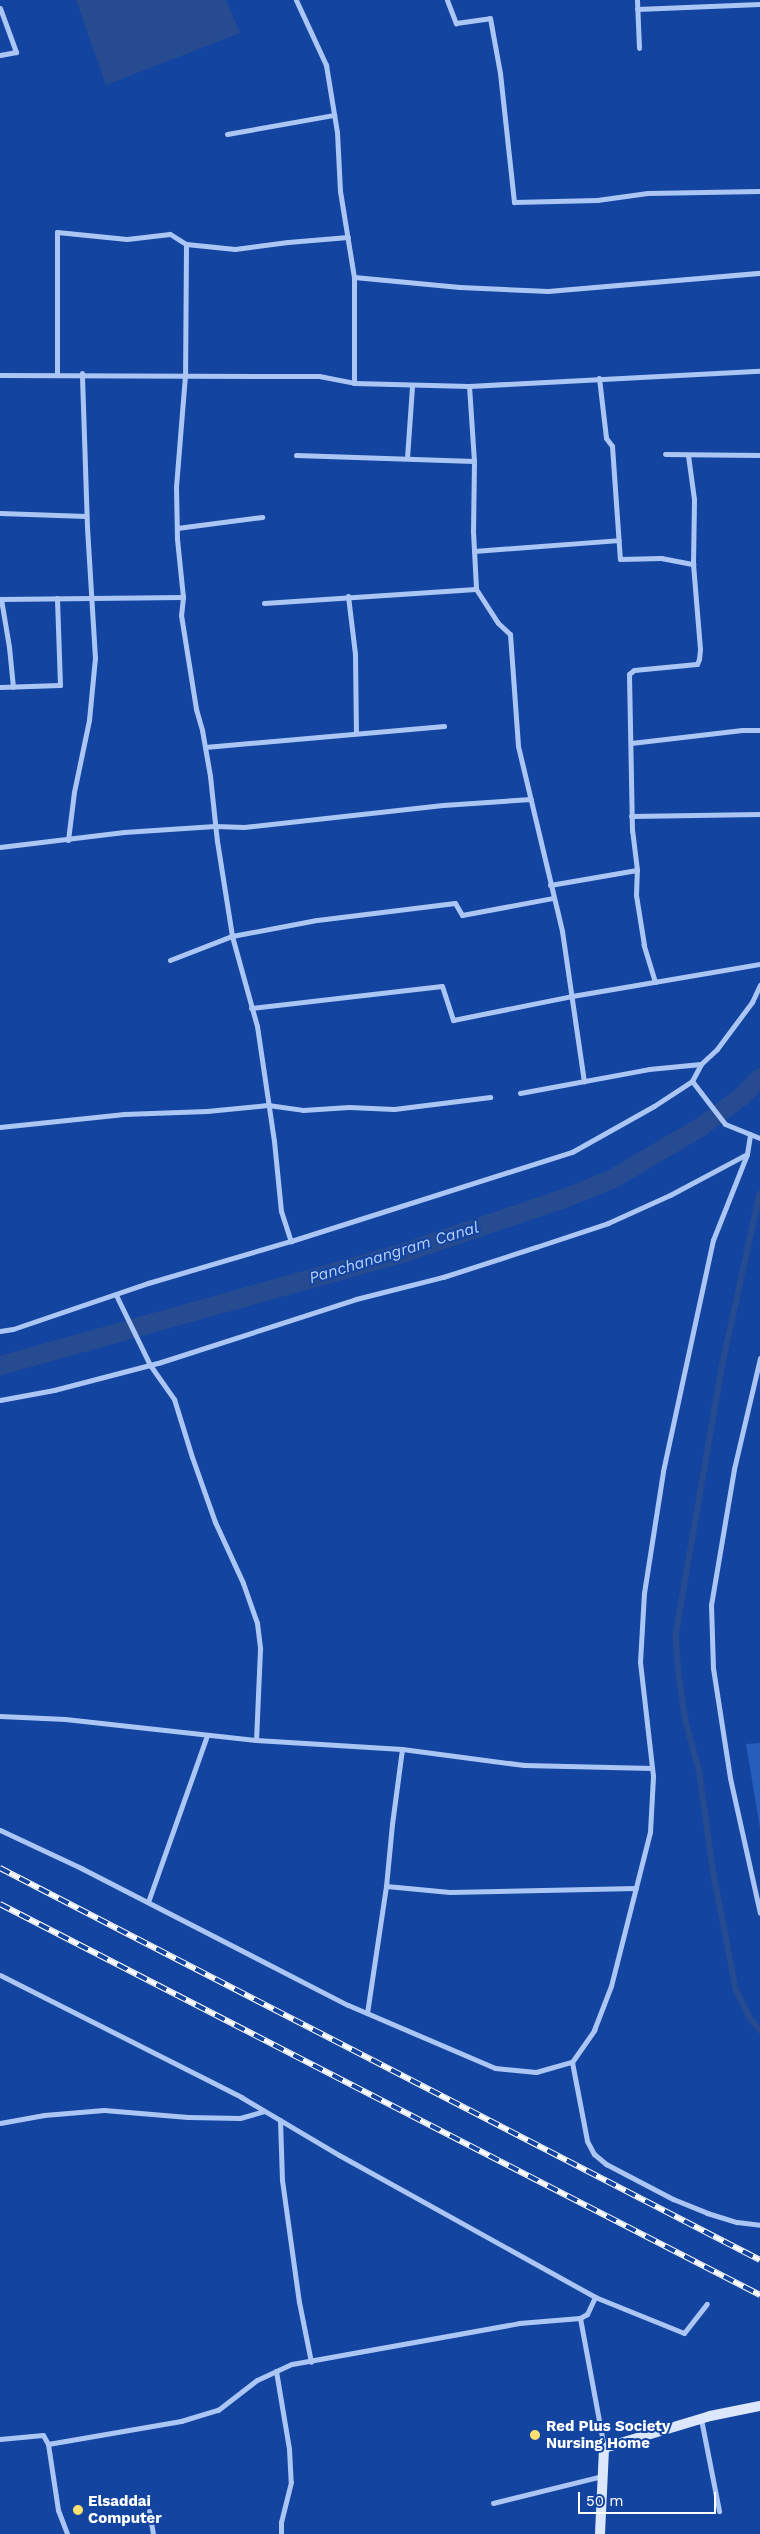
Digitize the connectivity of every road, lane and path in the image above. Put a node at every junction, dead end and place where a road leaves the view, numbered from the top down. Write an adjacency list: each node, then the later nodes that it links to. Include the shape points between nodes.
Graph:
1 (296, 0): 9 (street, via 326,65)
2 (447, 0): 11 (street, via 456,23 490,18 500,73 514,202 597,200 648,193)
3 (637, 0): 6 (street)
4 (760, 4): 6 (street)
5 (0, 8): 8 (street, via 16,52)
6 (637, 9): 7 (street)
7 (638, 48)
8 (0, 55)
9 (334, 115): 10 (street); 12 (street, via 340,191)
10 (226, 134)
11 (760, 191)
12 (348, 237): 13 (street, via 235,249); 15 (street)
13 (186, 244): 19 (street, via 170,234 127,238 57,232); 20 (street)
14 (760, 273): 15 (street, via 548,291)
15 (354, 277): 22 (street)
16 (760, 371): 21 (street)
17 (82, 373): 19 (street); 20 (street); 32 (street)
18 (0, 374): 19 (street)
19 (57, 374)
20 (185, 375): 22 (street, via 319,376); 34 (street, via 176,487)
21 (599, 378): 24 (street); 35 (street, via 606,438 612,446)
22 (354, 383): 23 (street)
23 (412, 386): 24 (street); 29 (street)
24 (469, 386): 30 (street)
25 (665, 454): 26 (street)
26 (688, 454): 28 (street); 37 (street, via 694,499)
27 (296, 455): 29 (street)
28 (760, 456)
29 (407, 458): 30 (street)
30 (474, 460): 36 (street)
31 (0, 513): 32 (street)
32 (86, 516): 42 (street)
33 (262, 517): 34 (street)
34 (177, 528): 40 (street)
35 (619, 540): 36 (street); 37 (street, via 620,559 661,558)
36 (474, 551): 38 (street)
37 (693, 564): 50 (street, via 699,659 697,664 630,672)
38 (476, 589): 39 (street); 52 (street, via 498,623 510,634 518,746)
39 (348, 596): 44 (street); 49 (street, via 355,654)
40 (183, 597): 42 (street); 51 (street, via 181,615)
41 (57, 598): 42 (street); 43 (street); 46 (street, via 60,685)
42 (92, 598): 56 (street, via 95,658)
43 (1, 599): 46 (street)
44 (264, 603)
45 (0, 687): 46 (street)
46 (13, 687)
47 (444, 726): 49 (street)
48 (760, 730): 50 (street)
49 (356, 732): 51 (street)
50 (631, 743): 54 (street)
51 (205, 747): 55 (street)
52 (531, 799): 55 (street, via 443,805 244,827); 59 (street)
53 (760, 814): 54 (street)
54 (631, 816): 58 (street)
55 (216, 826): 56 (street, via 124,832); 61 (street)
56 (68, 840): 57 (street)
57 (0, 847)
58 (637, 870): 59 (street); 64 (street, via 639,918)
59 (550, 885): 60 (street)
60 (553, 898): 61 (street, via 462,915 455,903 410,908 317,920); 66 (street, via 562,931)
61 (232, 936): 62 (street); 67 (street)
62 (170, 960)
63 (760, 964): 64 (street)
64 (655, 982): 66 (street)
65 (760, 985): 68 (street, via 752,1002 717,1049)
66 (572, 996): 67 (street, via 453,1020 442,986); 70 (street)
67 (251, 1008): 73 (street, via 264,1066)
68 (701, 1064): 69 (street); 70 (street, via 649,1069)
69 (692, 1081): 75 (street, via 725,1124); 78 (street, via 572,1152)
70 (584, 1082): 71 (street)
71 (520, 1093)
72 (490, 1097): 73 (street, via 394,1109 303,1110)
73 (268, 1105): 74 (street, via 124,1114); 78 (street, via 281,1211)
74 (0, 1127)
75 (750, 1134): 76 (street); 77 (street)
76 (759, 1138)
77 (747, 1154): 82 (street, via 670,1195 608,1222 443,1277 356,1299); 88 (street, via 713,1240 663,1472 644,1593 640,1662)
78 (291, 1241): 79 (street)
79 (116, 1294): 80 (street); 82 (street)
80 (0, 1331)
81 (760, 1358): 93 (street, via 734,1469 711,1605 713,1668 721,1723)
82 (150, 1365): 83 (street, via 54,1390); 86 (street, via 174,1399 212,1513 244,1583 257,1623 260,1648)
83 (0, 1400)
84 (0, 1716): 85 (street, via 65,1719)
85 (207, 1735): 86 (street); 92 (street)
86 (256, 1740): 87 (street)
87 (402, 1749): 88 (street, via 524,1765); 90 (street)
88 (652, 1768): 91 (street, via 650,1832)
89 (0, 1830): 92 (street)
90 (386, 1886): 91 (street, via 450,1892); 96 (street)
91 (636, 1888): 97 (street, via 611,1986 594,2030)
92 (148, 1902): 96 (street)
93 (759, 1904): 94 (street)
94 (760, 1914)
95 (0, 1975): 98 (street)
96 (367, 2013): 97 (street, via 494,2068 536,2072)
97 (572, 2062): 101 (street, via 587,2141 594,2154 606,2164 673,2199 737,2222)
98 (264, 2111): 99 (street); 100 (street, via 240,2118 188,2118 104,2110)
99 (280, 2120): 102 (street); 105 (street, via 282,2180)
100 (0, 2123)
101 (760, 2225)
102 (595, 2297): 103 (street, via 684,2333); 104 (street, via 587,2314)
103 (707, 2304)
104 (580, 2318): 105 (street, via 519,2323); 111 (street)
105 (311, 2362): 106 (street, via 292,2364)
106 (276, 2371): 110 (street, via 258,2380 218,2410 180,2421); 118 (street, via 291,2482)
107 (760, 2406): 108 (street)
108 (701, 2419): 111 (street); 114 (street)
109 (0, 2439): 110 (street, via 43,2436)
110 (48, 2444): 116 (street, via 58,2510)
111 (604, 2448): 112 (street)
112 (603, 2476): 113 (street); 119 (street)
113 (494, 2503)
114 (719, 2511)
115 (149, 2512): 117 (street)
116 (67, 2534)
117 (153, 2534)
118 (281, 2534)
119 (600, 2534)

